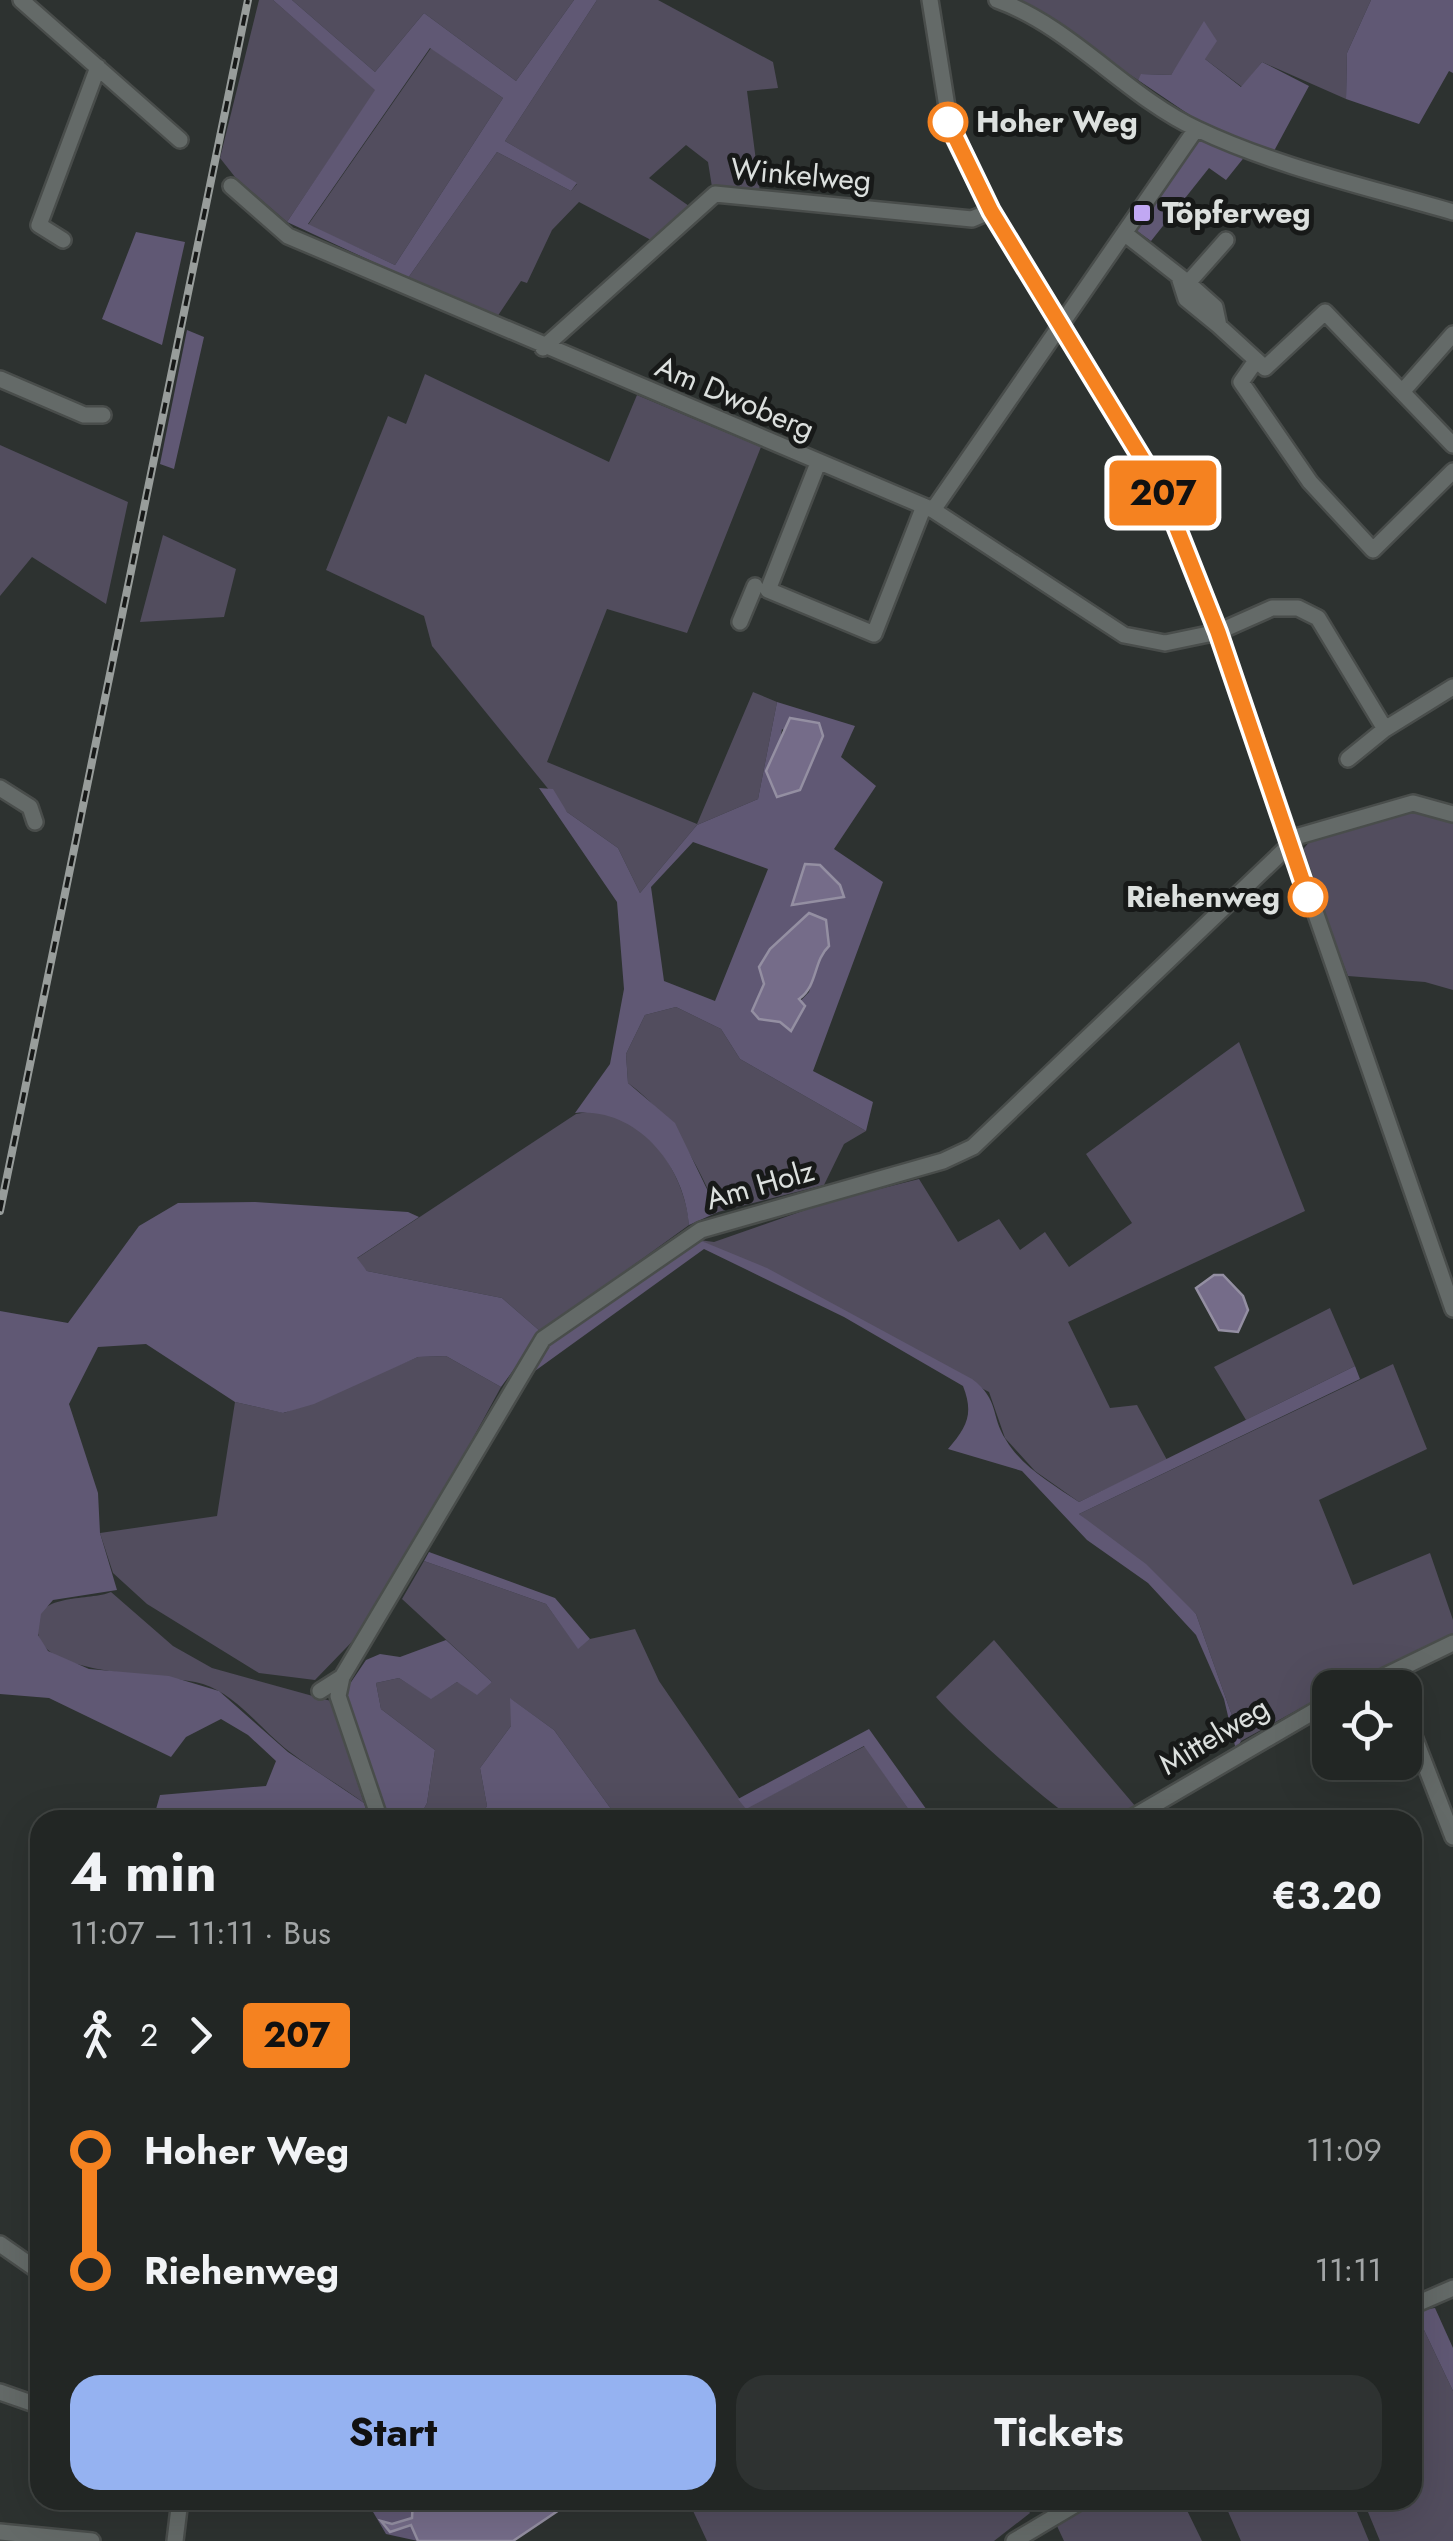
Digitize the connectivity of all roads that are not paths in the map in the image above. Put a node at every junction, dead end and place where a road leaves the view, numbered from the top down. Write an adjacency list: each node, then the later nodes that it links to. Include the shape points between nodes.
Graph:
1 (22, 0): 5 (street)
2 (930, 0): 8 (street, via 951,132)
3 (940, 0): 8 (street, via 958,132)
4 (997, 0): 6 (street)
5 (98, 67): 7 (street); 13 (street, via 39,226)
6 (1196, 129): 11 (street); 12 (street)
7 (180, 140)
8 (972, 177): 10 (street)
9 (231, 186): 18 (street, Am Dwoberg, via 288,236)
10 (991, 211): 16 (street); 18 (street, Winkelweg, via 972,219 714,194)
11 (1453, 212)
12 (1124, 233): 15 (street); 16 (street)
13 (63, 240)
14 (1226, 240): 15 (street)
15 (1184, 279): 19 (street, via 1186,300)
16 (1062, 322): 26 (street); 29 (street, via 1163,493)
17 (1453, 334): 21 (street)
18 (543, 348): 24 (street, Am Dwoberg)
19 (1256, 362): 21 (street, via 1265,368 1325,312); 25 (street, via 1241,382 1310,482 1373,550)
20 (0, 378): 22 (street, via 84,416)
21 (1402, 392): 23 (street)
22 (103, 415)
23 (1453, 444)
24 (818, 463): 26 (street, Am Dwoberg); 27 (street)
25 (1453, 472)
26 (928, 508): 27 (street, via 874,634); 29 (street, Am Dwoberg, via 1124,635 1165,643)
27 (758, 587): 28 (street)
28 (740, 622)
29 (1218, 632): 31 (street, Am Dwoberg, via 1272,608 1298,608 1318,618); 36 (street)
30 (1453, 686): 31 (street)
31 (1385, 729): 32 (street)
32 (1348, 759)
33 (0, 788): 35 (street, via 30,807)
34 (1453, 814): 36 (street, via 1412,803 1299,836)
35 (35, 822)
36 (1290, 845): 37 (street); 40 (street, Am Holz, via 972,1147 943,1162 701,1230 543,1339)
37 (1453, 1309)
38 (1453, 1643): 39 (street)
39 (1408, 1670)
40 (342, 1677): 41 (street, Am Holz); 44 (street, via 338,1696)
41 (320, 1692)
42 (1312, 1713): 45 (street, Mittelweg)
43 (1422, 1757): 46 (street)
44 (377, 1810)
45 (1145, 1810)
46 (1453, 1837)
47 (0, 2244): 48 (street)
48 (30, 2265)
49 (1453, 2288): 50 (street)
50 (1422, 2302)
51 (0, 2392): 52 (street)
52 (30, 2402)
53 (179, 2510): 57 (street)
54 (1065, 2510): 58 (street)
55 (0, 2532): 56 (street)
56 (92, 2541)
57 (175, 2541)
58 (1014, 2541)

